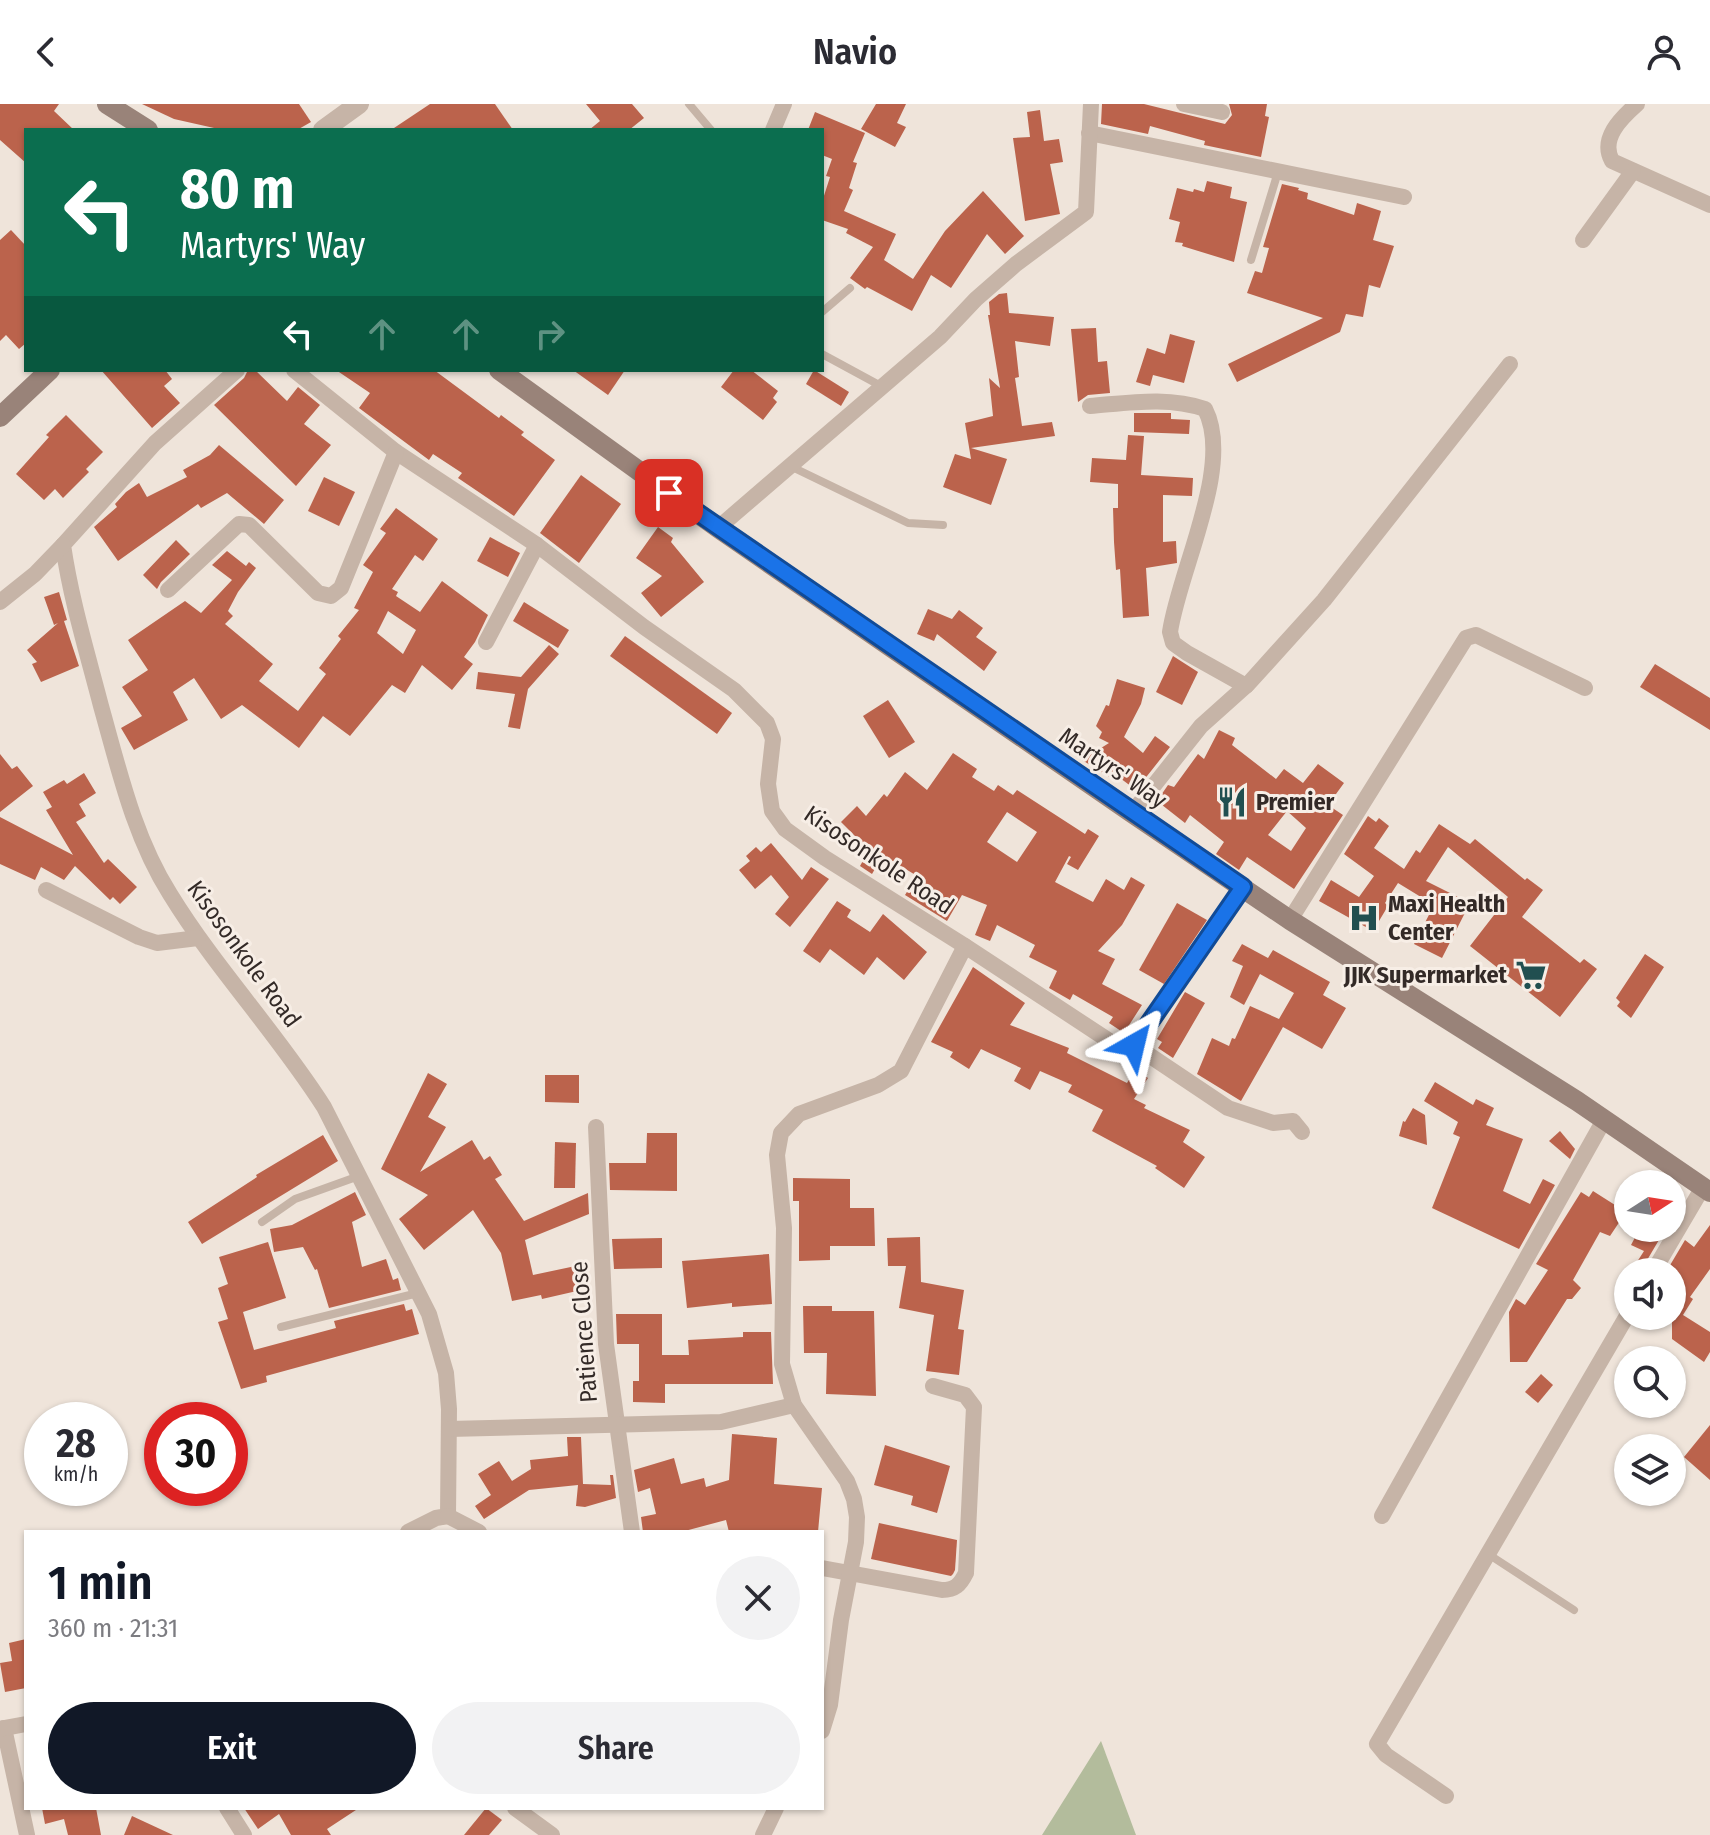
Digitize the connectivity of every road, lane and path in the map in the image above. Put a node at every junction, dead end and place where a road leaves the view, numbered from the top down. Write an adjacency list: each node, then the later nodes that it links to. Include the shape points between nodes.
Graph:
1 (108, 104): 9 (main road)
2 (359, 104): 10 (street)
3 (689, 104): 11 (lane)
4 (784, 104): 12 (street)
5 (1091, 104): 13 (street)
6 (1184, 104): 8 (street)
7 (1637, 104): 15 (street, via 1612,132 1606,150 1612,161)
8 (1222, 112)
9 (145, 128)
10 (326, 128)
11 (709, 128)
12 (774, 128)
13 (1089, 133): 14 (street); 28 (street, via 1086,212 1016,264)
14 (1279, 171): 16 (street); 19 (lane)
15 (1633, 171): 17 (street); 18 (street)
16 (1404, 197)
17 (1710, 205)
18 (1583, 240)
19 (1251, 260)
20 (850, 288): 21 (lane)
21 (824, 310)
22 (824, 355): 28 (lane)
23 (1510, 364): 40 (street, via 1324,600)
24 (48, 372): 30 (main road)
25 (235, 372): 35 (street, via 155,443)
26 (296, 372): 31 (street, Kisosonkole Road)
27 (502, 372): 34 (main road, Martyrs' Way)
28 (881, 386): 32 (street)
29 (1090, 406): 40 (street, via 1186,402 1205,409 1215,444 1212,473 1170,632 1180,648)
30 (0, 417)
31 (396, 452): 36 (street, Kisosonkole Road); 37 (street, via 341,588 331,596 318,593 249,525 239,524)
32 (789, 465): 33 (lane, via 908,523); 34 (street)
33 (943, 525)
34 (718, 528): 42 (main road, Martyrs' Way)
35 (63, 545): 38 (street); 46 (street, Kisosonkole Road, via 81,634 138,831)
36 (537, 545): 39 (street); 47 (street, Kisosonkole Road, via 734,690 767,723 773,739 768,784 772,811 785,829)
37 (168, 590)
38 (0, 602)
39 (486, 642)
40 (1246, 686): 42 (street, via 1201,726)
41 (1585, 688): 45 (street, via 1476,635 1466,638)
42 (1132, 813): 43 (main road, Martyrs' Way)
43 (1243, 887): 45 (main road, Martyrs' Way); 48 (street)
44 (46, 890): 46 (street, via 157,943)
45 (1290, 920): 49 (main road, Martyrs' Way)
46 (198, 938): 52 (street, Kisosonkole Road, via 305,1078)
47 (965, 946): 48 (street, Kisosonkole Road, via 1117,1046); 60 (street, via 901,1071 799,1114 781,1133 777,1155 784,1228 782,1364)
48 (1134, 1045): 51 (street, Kisosonkole Road, via 1228,1108 1273,1123 1293,1121)
49 (1604, 1120): 53 (main road, Martyrs' Way); 64 (street)
50 (596, 1127): 61 (street, Patience Close, via 606,1344)
51 (1302, 1132)
52 (360, 1176): 54 (lane, via 295,1199); 56 (street, Kisosonkole Road)
53 (1706, 1189): 55 (street)
54 (262, 1222)
55 (1662, 1258)
56 (418, 1293): 57 (lane); 62 (street, Kisosonkole Road, via 446,1373)
57 (281, 1327)
58 (1619, 1330): 68 (street)
59 (933, 1386): 70 (street, via 965,1395 974,1407 966,1573 953,1590 942,1590)
60 (794, 1405): 61 (street, via 721,1422); 70 (street, via 854,1499 856,1542)
61 (617, 1427): 62 (street); 67 (street, Patience Close)
62 (449, 1429): 63 (street, Kisosonkole Road)
63 (448, 1516): 65 (street); 66 (street)
64 (1382, 1516)
65 (412, 1530)
66 (475, 1530)
67 (632, 1530)
68 (1487, 1554): 71 (lane); 75 (street, via 1377,1744)
69 (824, 1568): 70 (street)
70 (850, 1571): 73 (street)
71 (1574, 1610)
72 (24, 1724): 74 (street)
73 (824, 1724)
74 (2, 1729): 79 (street)
75 (1446, 1796)
76 (228, 1810): 80 (street)
77 (518, 1810): 81 (street)
78 (775, 1810): 82 (street)
79 (27, 1835)
80 (244, 1835)
81 (552, 1835)
82 (763, 1835)

